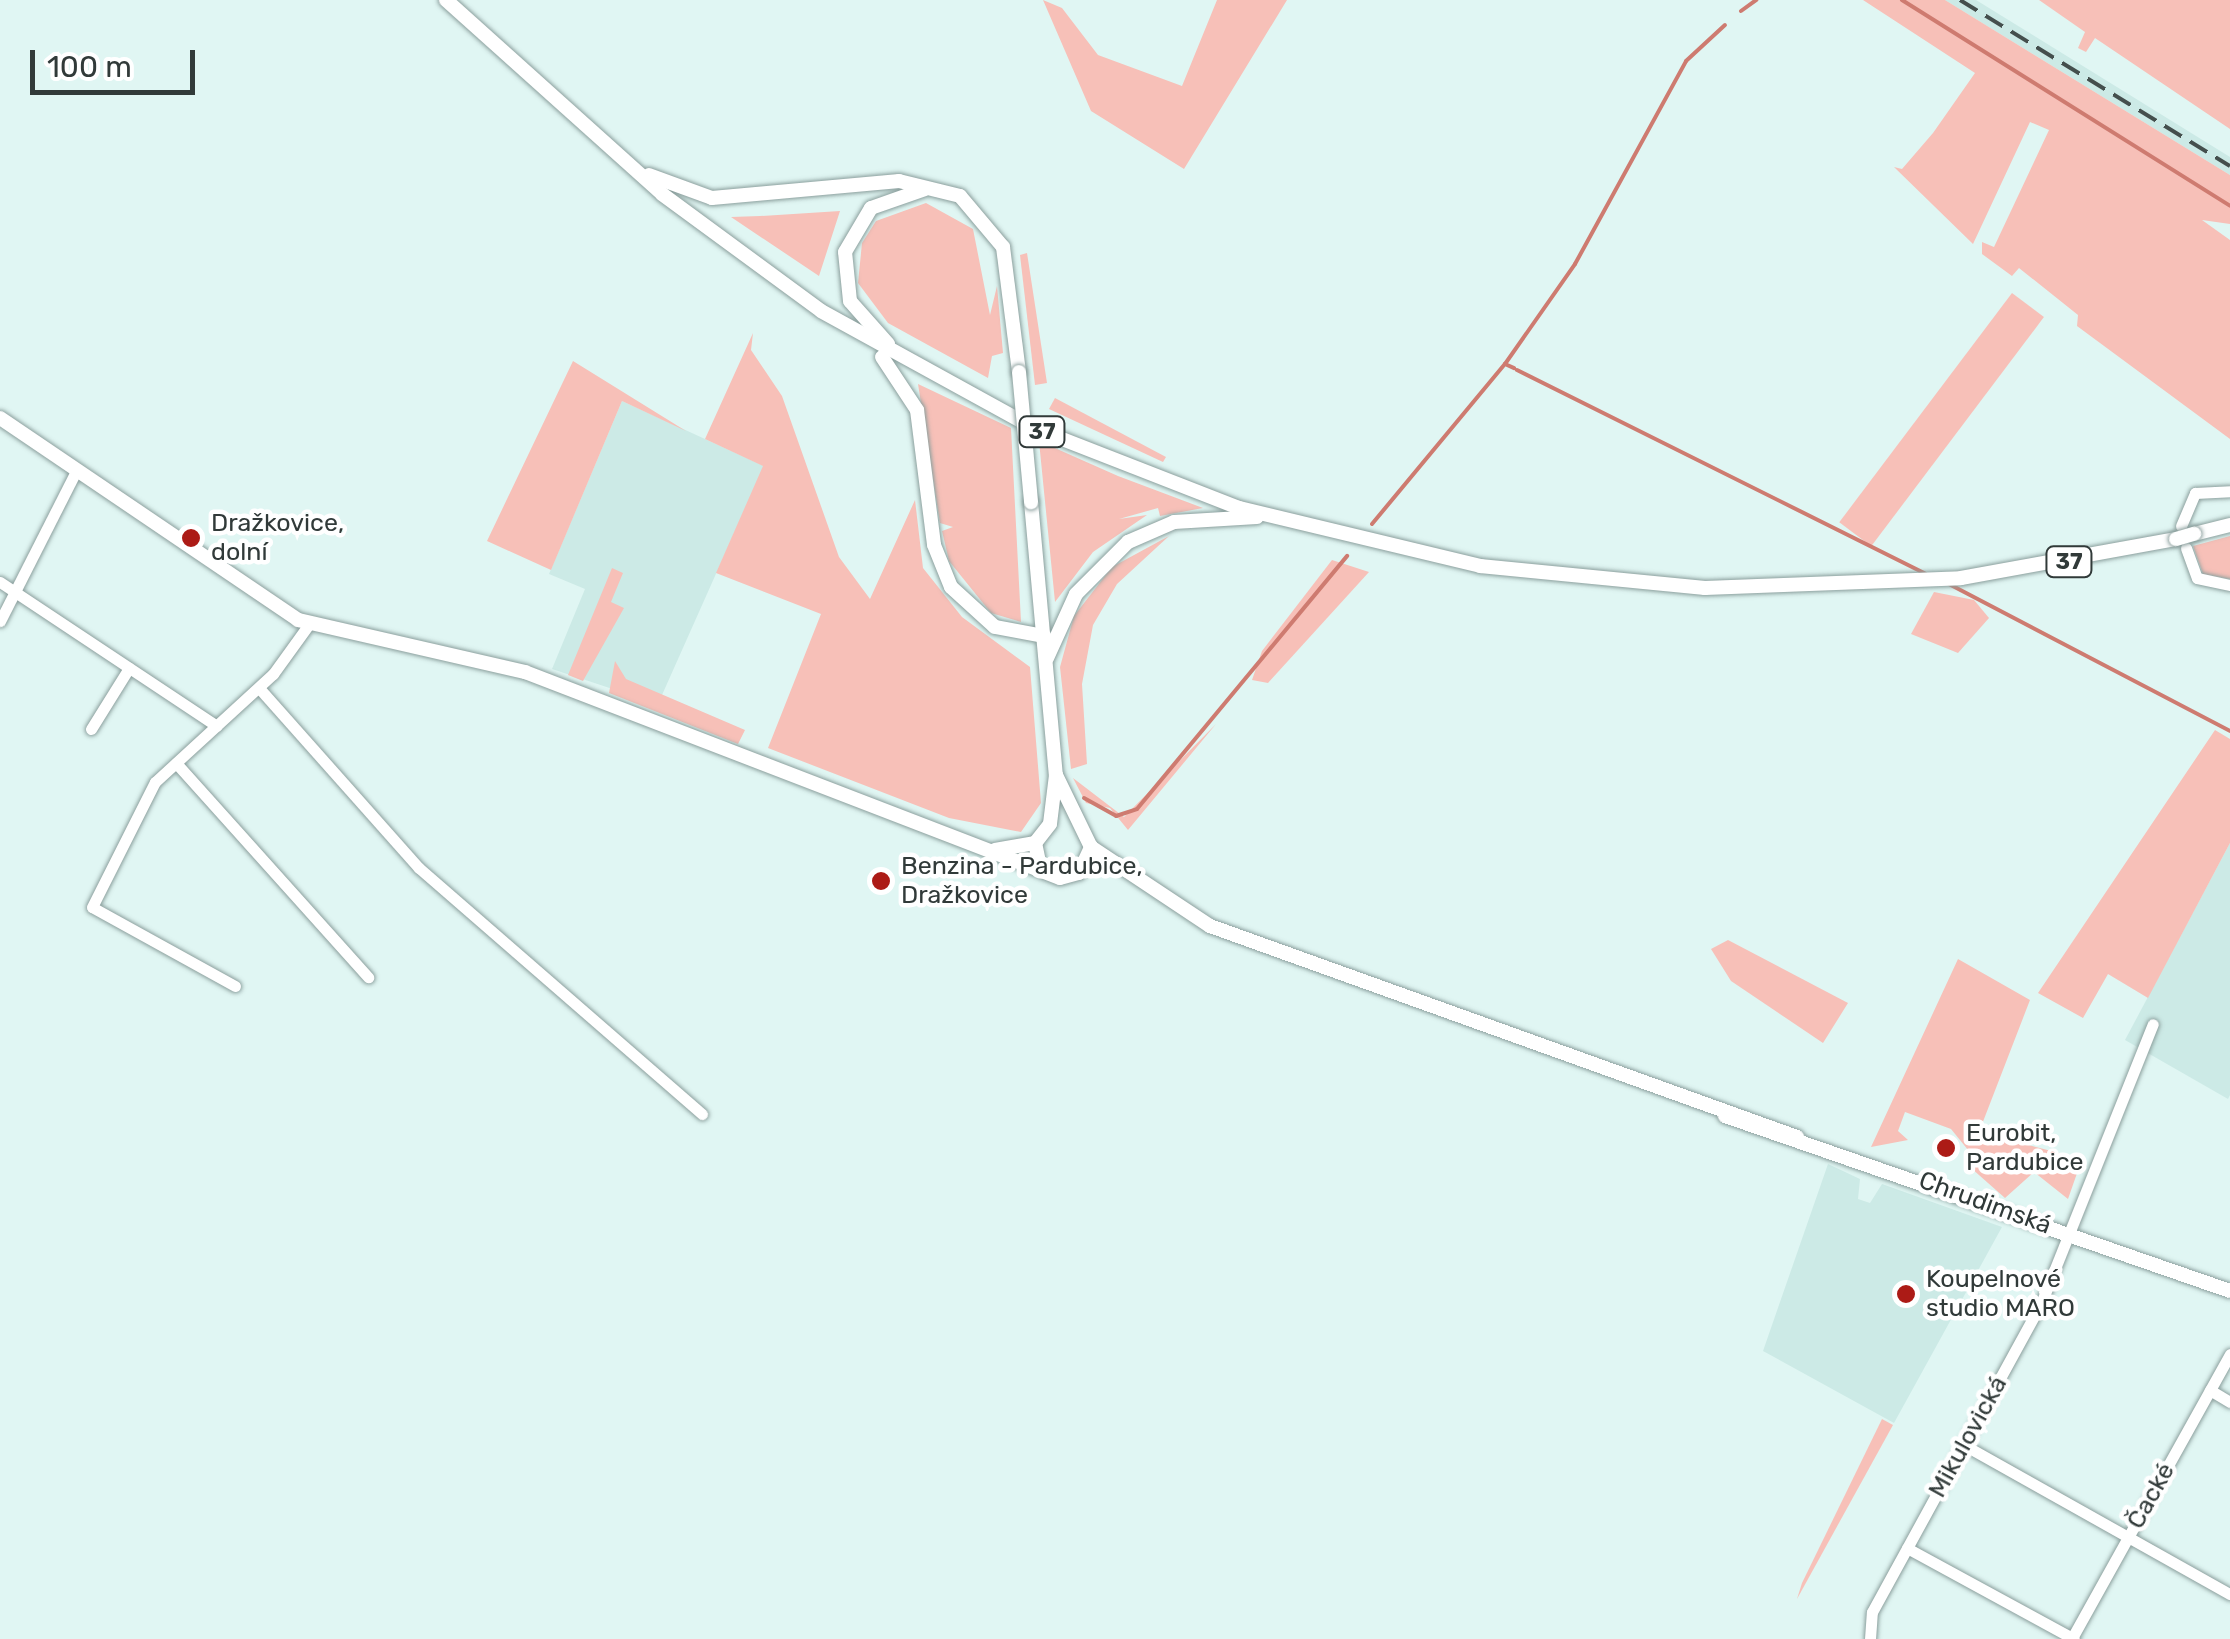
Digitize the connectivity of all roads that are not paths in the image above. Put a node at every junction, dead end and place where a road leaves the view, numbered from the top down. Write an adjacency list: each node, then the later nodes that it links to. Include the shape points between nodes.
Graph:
1 (446, 0): 2 (main road, 37)
2 (614, 153): 3 (main road, via 712,198 900,181); 4 (main road, 37)
3 (950, 192): 5 (main road, via 910,191 876,204 844,260 854,308); 17 (main road, bridge, via 980,210 999,238)
4 (843, 324): 5 (main road, 37); 17 (main road, via 910,390 934,545 951,587 996,627)
5 (920, 370): 9 (main road, 37, via 1093,454)
6 (0, 418): 7 (main road)
7 (76, 471): 14 (street); 16 (main road)
8 (2230, 491): 11 (street, via 2195,493)
9 (1267, 516): 11 (main road, 37, via 1581,580 1765,590 1960,578); 18 (main road, via 1174,522 1128,542 1076,594)
10 (2230, 525): 11 (main road, 37)
11 (2184, 537): 13 (street, via 2198,578)
12 (0, 582): 14 (street)
13 (2230, 585)
14 (14, 591): 15 (street); 19 (street)
15 (0, 621)
16 (310, 624): 20 (street); 29 (main road, via 525,672)
17 (1044, 636): 18 (main road)
18 (1046, 658): 24 (main road)
19 (129, 668): 21 (street); 22 (street)
20 (260, 688): 21 (street); 37 (street, via 419,868)
21 (217, 726): 23 (street)
22 (91, 729)
23 (176, 763): 33 (street); 34 (street, via 156,782 92,907)
24 (1056, 775): 25 (main road); 26 (main road)
25 (1072, 822): 26 (main road); 28 (main road)
26 (1050, 824): 27 (main road)
27 (1036, 842): 29 (main road); 30 (main road)
28 (1091, 847): 31 (main road); 32 (main road)
29 (994, 850): 30 (main road)
30 (1040, 866): 31 (main road, via 1060,878)
31 (1086, 866): 32 (main road)
32 (1124, 870): 36 (main road, via 1220,930)
33 (368, 978)
34 (235, 986)
35 (2152, 1024): 39 (street, Mikulovická)
36 (1688, 1098): 38 (main road); 38 (main road, Chrudimská, via 1738,1122)
37 (702, 1114)
38 (1797, 1137): 39 (main road, Chrudimská)
39 (2068, 1233): 40 (main road, Chrudimská); 44 (street, Mikulovická, via 2037,1312)
40 (2230, 1291)
41 (2230, 1354): 42 (street, Čacké)
42 (2210, 1390): 43 (street); 45 (street, Čacké)
43 (2230, 1402)
44 (1964, 1445): 45 (street); 46 (street, Mikulovická)
45 (2128, 1537): 47 (street); 49 (street, Čacké)
46 (1907, 1548): 48 (street, Mikulovická, via 1872,1612); 49 (street)
47 (2230, 1594)
48 (1870, 1639)
49 (2073, 1639)

